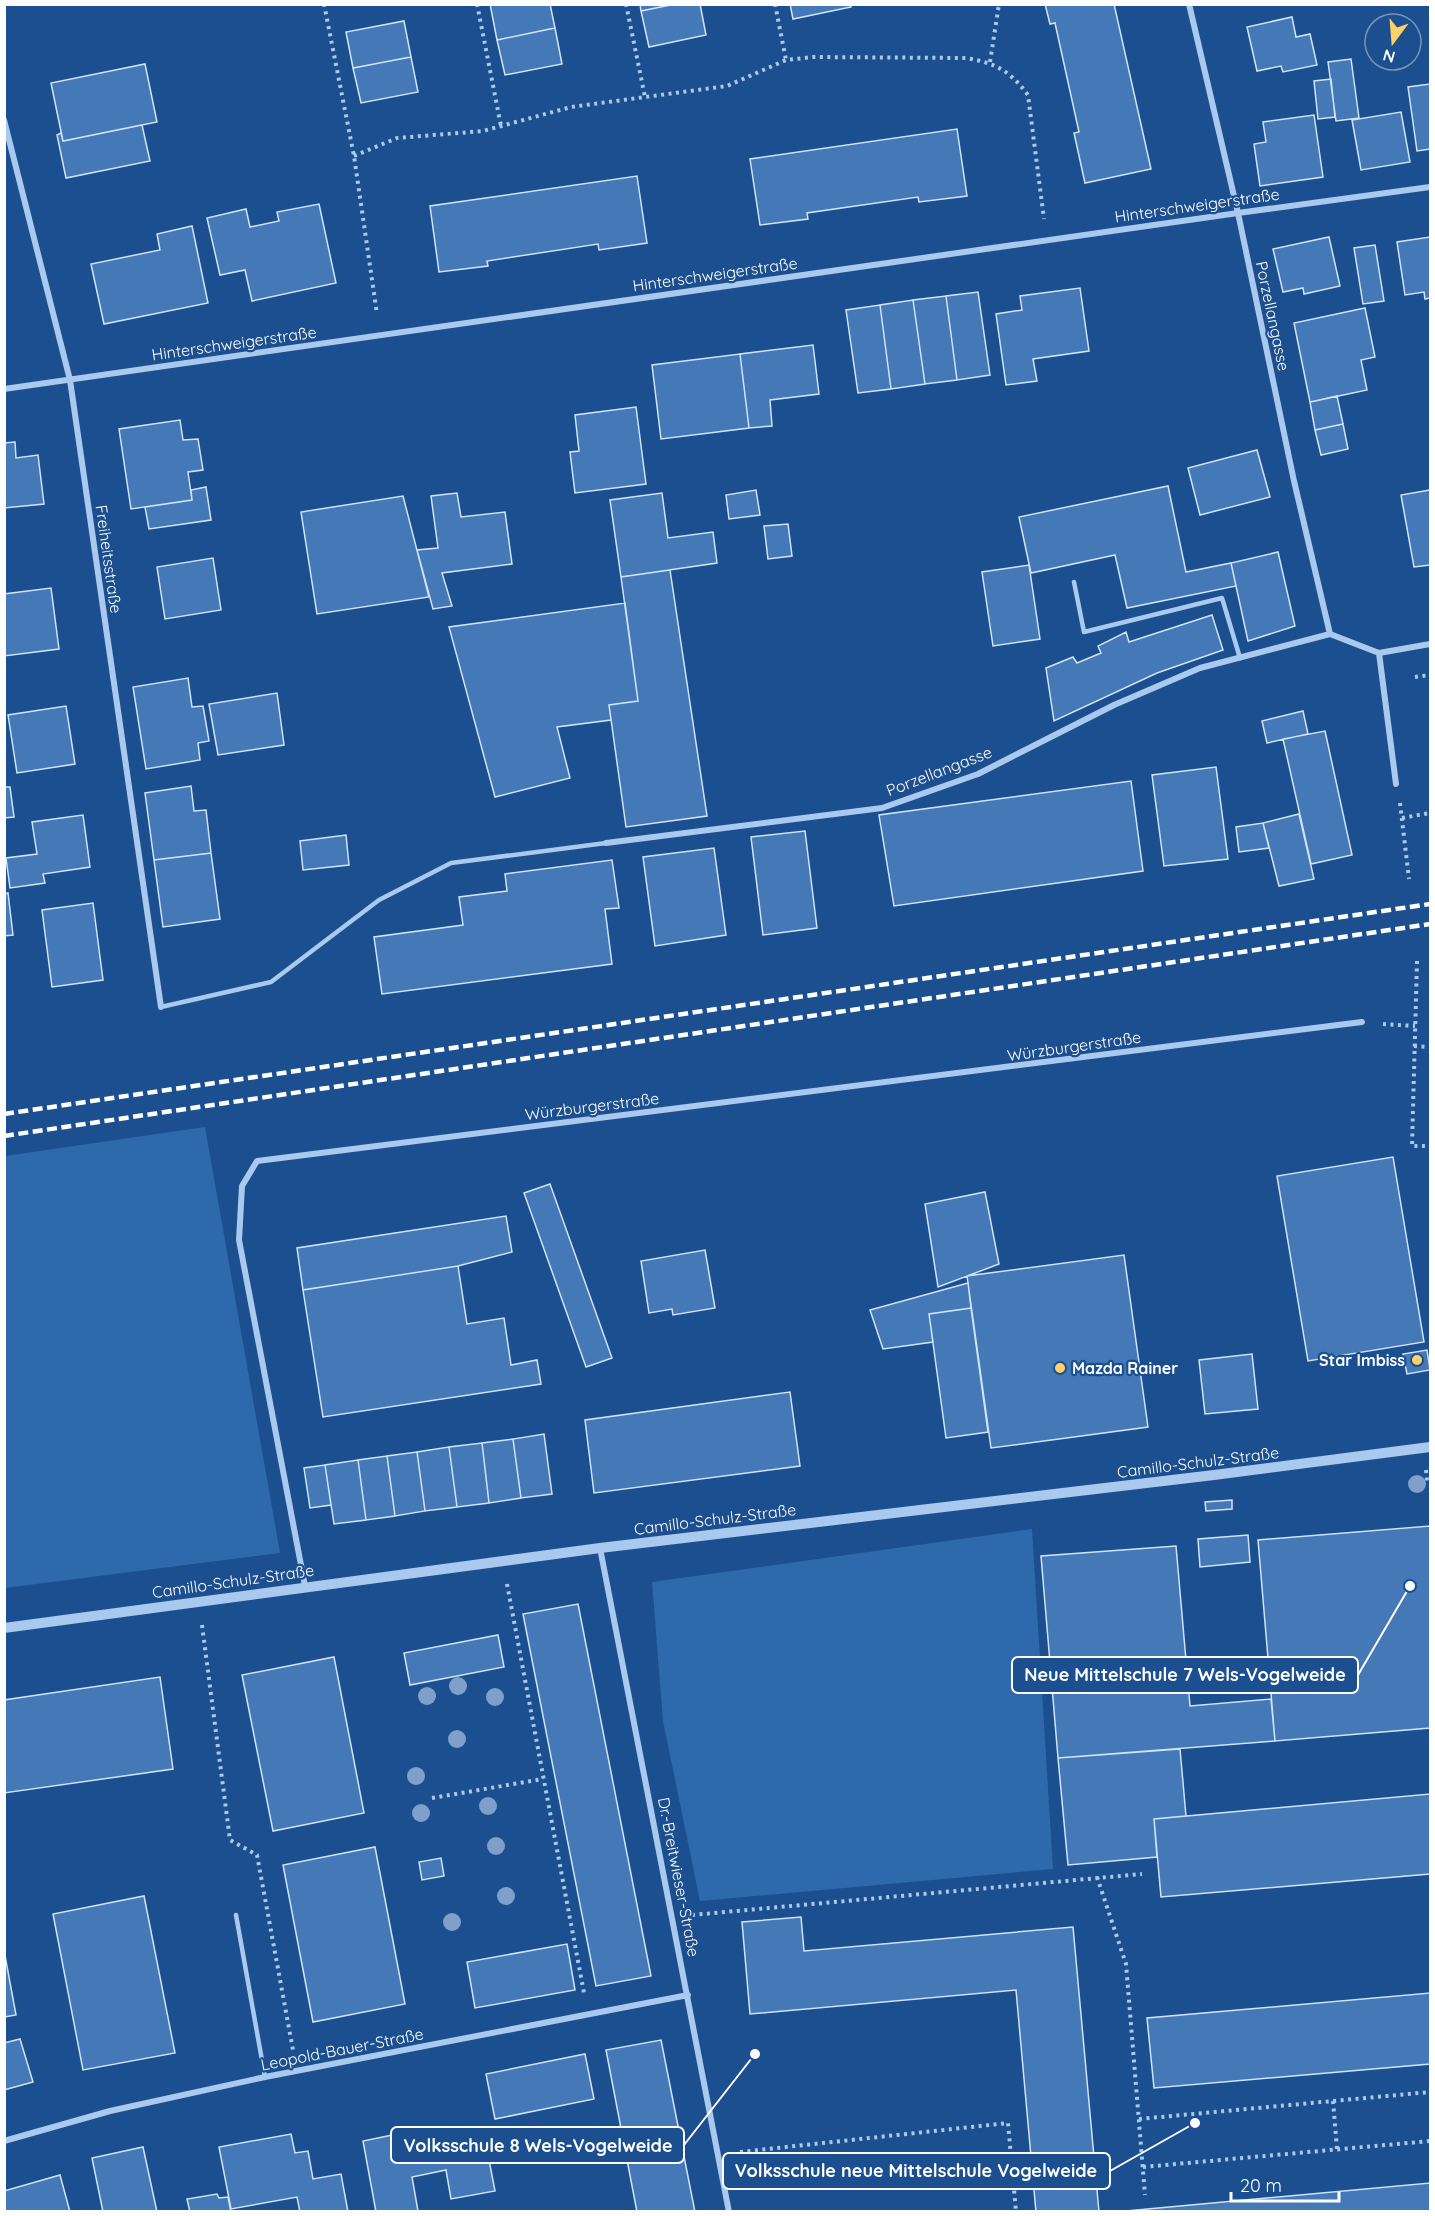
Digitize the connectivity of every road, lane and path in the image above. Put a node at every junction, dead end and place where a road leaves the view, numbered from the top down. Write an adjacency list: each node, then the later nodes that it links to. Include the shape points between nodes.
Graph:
1 (324, 4): 12 (path)
2 (477, 4): 11 (path)
3 (626, 4): 9 (path)
4 (775, 4): 7 (path)
5 (999, 4): 8 (path)
6 (1189, 4): 14 (street, Porzellangasse)
7 (786, 60): 8 (path, via 966,58); 9 (path, via 727,86)
8 (990, 62): 15 (path, via 1017,80 1028,95)
9 (645, 97): 11 (path, via 571,107)
10 (4, 120): 17 (street, Freiheitsstraße)
11 (501, 126): 12 (path, via 397,138)
12 (354, 156): 16 (path)
13 (1431, 187): 14 (street, Hinterschweigerstraße)
14 (1238, 213): 15 (street, Hinterschweigerstraße); 20 (street, Porzellangasse)
15 (1047, 240): 16 (street, Hinterschweigerstraße)
16 (380, 336): 17 (street, Hinterschweigerstraße)
17 (70, 380): 18 (street, Hinterschweigerstraße); 32 (street, Freiheitsstraße)
18 (4, 390)
19 (1074, 582): 23 (lane, via 1084,632 1222,598)
20 (1330, 634): 22 (street); 23 (street, Porzellangasse)
21 (1431, 644): 22 (street)
22 (1379, 653): 26 (street)
23 (1240, 658): 29 (street, Porzellangasse, via 1200,668 1114,705 978,774 882,808)
24 (1431, 675): 25 (path)
25 (1415, 677)
26 (1396, 784): 28 (path)
27 (1431, 813): 28 (path)
28 (1402, 818): 30 (path)
29 (606, 843): 32 (lane, via 452,863 379,900 271,982)
30 (1409, 879)
31 (1417, 961): 34 (path)
32 (161, 1007)
33 (1362, 1022): 34 (path); 41 (street, Würzburgerstraße, via 258,1161 242,1186 239,1240)
34 (1415, 1026): 35 (path)
35 (1414, 1046): 36 (path); 37 (path, via 1412,1146)
36 (1431, 1047)
37 (1431, 1146)
38 (1431, 1447): 39 (street, Camillo-Schulz-Straße)
39 (600, 1548): 40 (street, Camillo-Schulz-Straße); 49 (street, Dr.-Breitwieser-Straße)
40 (502, 1561): 41 (street, Camillo-Schulz-Straße); 44 (path)
41 (305, 1586): 42 (street, Camillo-Schulz-Straße)
42 (199, 1601): 43 (street, Camillo-Schulz-Straße); 52 (path, via 230,1840 256,1855)
43 (4, 1628)
44 (543, 1779): 45 (path); 51 (path)
45 (432, 1798)
46 (1142, 1874): 47 (path)
47 (1097, 1877): 49 (path); 56 (path, via 1126,1964)
48 (236, 1915): 53 (lane)
49 (673, 1917): 50 (street, Dr.-Breitwieser-Straße)
50 (688, 1995): 51 (street, Leopold-Bauer-Straße); 60 (street, Dr.-Breitwieser-Straße)
51 (588, 2014): 52 (street, Leopold-Bauer-Straße)
52 (297, 2071): 53 (street, Leopold-Bauer-Straße)
53 (265, 2077): 57 (street, Leopold-Bauer-Straße, via 110,2111)
54 (1431, 2092): 55 (path)
55 (1333, 2101): 56 (path); 59 (path)
56 (1139, 2119): 61 (path)
57 (4, 2141)
58 (1431, 2141): 59 (path)
59 (1337, 2150): 61 (path)
60 (718, 2154): 63 (street, Dr.-Breitwieser-Straße); 64 (path, via 1008,2122)
61 (1143, 2167): 62 (path)
62 (1145, 2196)
63 (729, 2211)
64 (1016, 2211)

